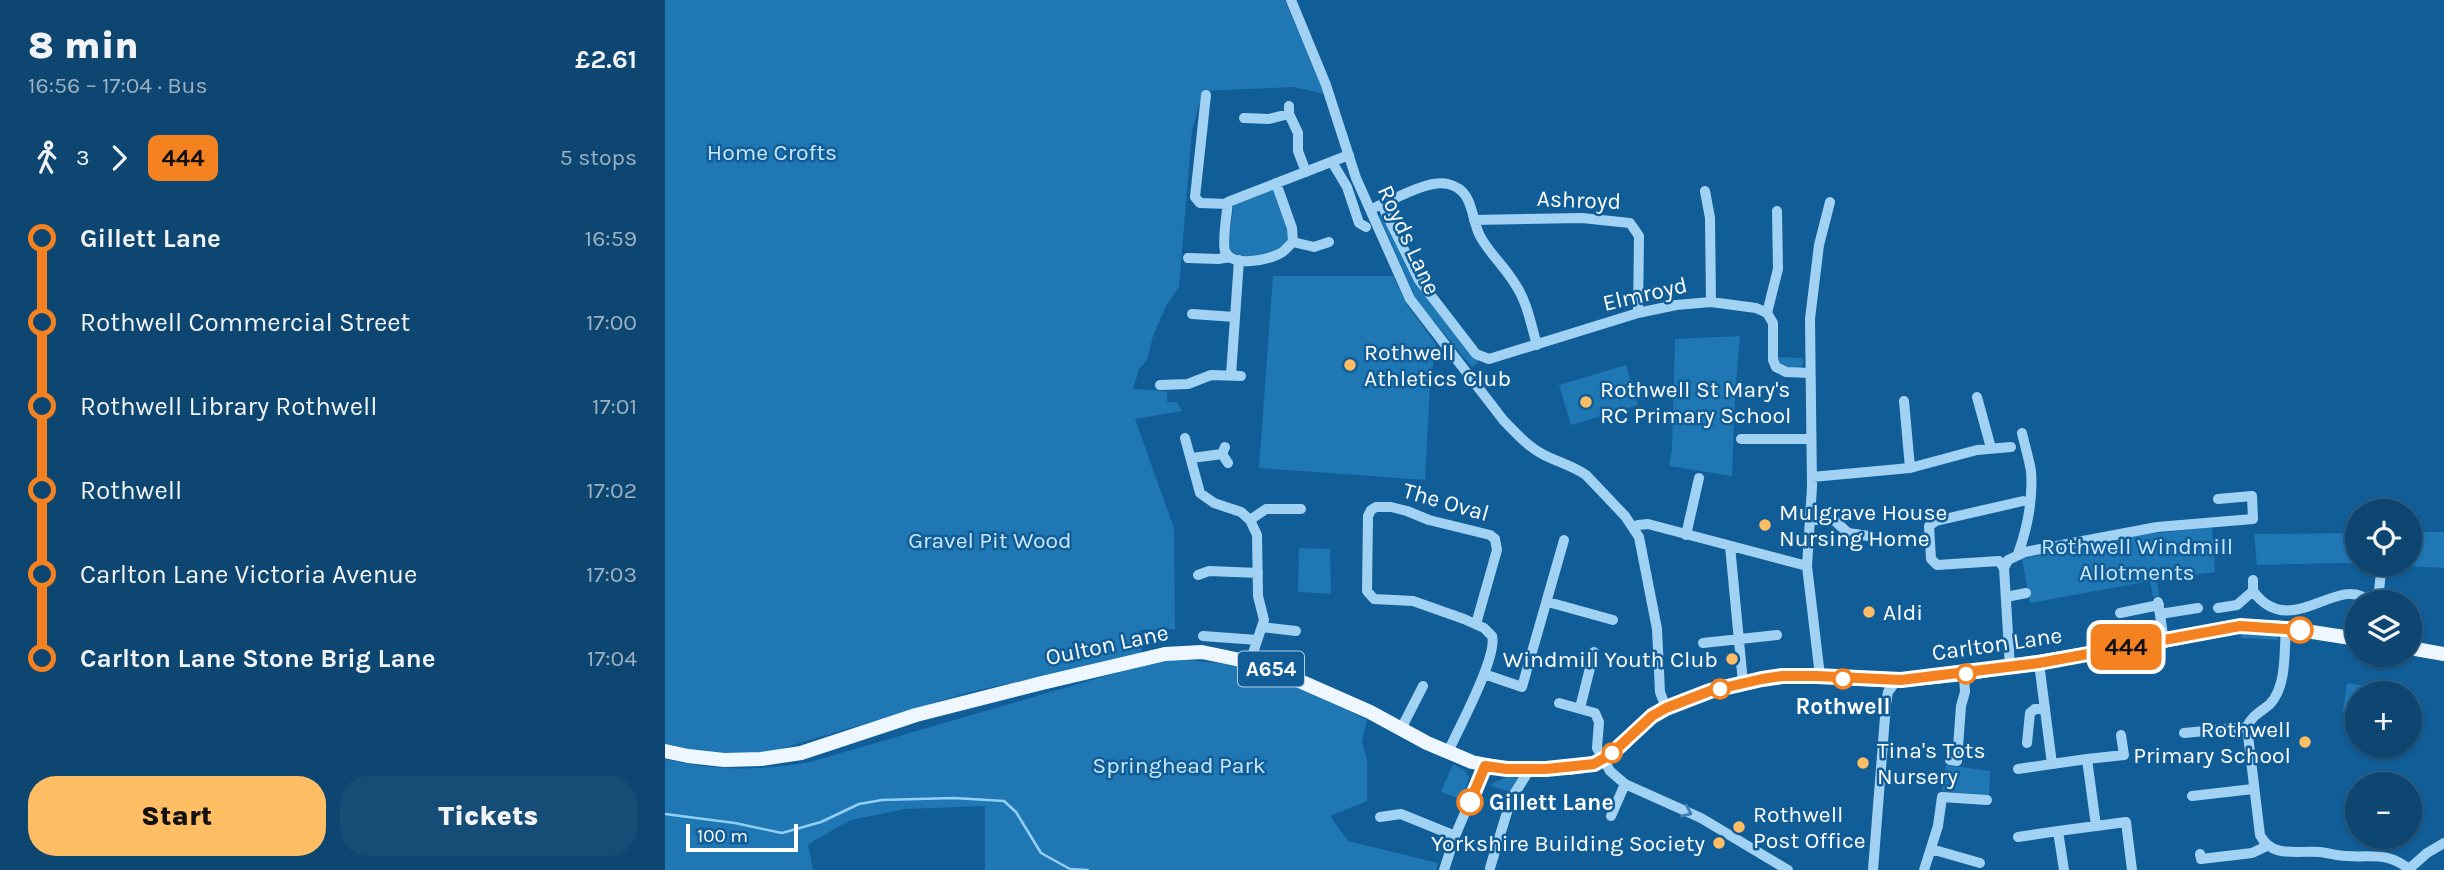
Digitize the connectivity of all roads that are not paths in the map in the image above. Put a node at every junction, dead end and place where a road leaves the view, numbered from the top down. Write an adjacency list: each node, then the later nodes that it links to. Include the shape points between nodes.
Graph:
1 (1291, 0): 4 (street, Royds Lane)
2 (1206, 95): 10 (street, via 1196,204)
3 (1244, 118): 6 (street, via 1269,119 1289,110)
4 (1349, 155): 5 (street); 11 (street, Royds Lane)
5 (1332, 162): 6 (street); 14 (street, via 1347,187 1359,223)
6 (1306, 172): 7 (street)
7 (1276, 183): 10 (street); 15 (street)
8 (1705, 191): 19 (street, via 1710,218)
9 (1830, 202): 26 (street, via 1819,245 1810,319)
10 (1228, 204): 18 (street, via 1224,249)
11 (1376, 207): 13 (street, via 1434,183 1447,183 1468,197); 25 (street, Royds Lane, via 1428,295); 48 (street, Royds Lane, via 1410,299 1504,421 1531,447 1586,475)
12 (1777, 211): 21 (street, via 1778,269)
13 (1474, 220): 20 (street, Ashroyd, via 1582,218 1630,223 1639,236); 24 (street, via 1485,245 1516,285)
14 (1366, 227)
15 (1293, 242): 16 (street, via 1314,247); 18 (street, via 1271,257)
16 (1329, 242)
17 (1188, 258): 18 (street)
18 (1235, 258): 23 (street)
19 (1711, 302): 20 (street, Elmroyd); 21 (street, Elmroyd)
20 (1638, 313): 24 (street, Elmroyd)
21 (1767, 313): 26 (street, via 1773,323 1776,367)
22 (1192, 314): 23 (street)
23 (1235, 317): 28 (street, via 1236,375 1211,375)
24 (1537, 345): 25 (street, Elmroyd)
25 (1485, 359)
26 (1810, 373): 35 (street)
27 (1160, 385): 28 (street)
28 (1172, 385): 29 (street)
29 (1171, 397)
30 (1977, 397): 37 (street)
31 (1904, 401): 40 (street)
32 (2022, 433): 53 (street, via 2031,472)
33 (1185, 438): 39 (street)
34 (1741, 439): 35 (street)
35 (1811, 439): 41 (street)
36 (2011, 447): 37 (street)
37 (1991, 448): 40 (street)
38 (1225, 454): 39 (street)
39 (1192, 458): 46 (street, via 1207,500 1241,512)
40 (1910, 468): 41 (street)
41 (1812, 477): 47 (street)
42 (1699, 478): 49 (street)
43 (2218, 499): 53 (street, via 2252,496 2253,519 2157,527)
44 (2017, 505): 55 (street, via 1932,522 1928,532 1931,559 1937,565 1999,561)
45 (1301, 509): 46 (street, via 1266,509)
46 (1249, 520): 57 (street, via 1257,535)
47 (1809, 520): 50 (street, via 1833,520 1848,533); 54 (street)
48 (1634, 527): 49 (street, via 1648,524); 92 (street, Royds Lane, via 1657,629 1659,687)
49 (1686, 535): 52 (street)
50 (1870, 537)
51 (1549, 545): 61 (street, via 1563,544)
52 (1730, 546): 54 (street); 74 (street)
53 (2018, 554): 55 (street)
54 (1807, 566): 86 (street)
55 (2004, 568): 60 (street)
56 (1206, 570): 57 (street)
57 (1258, 573): 68 (street)
58 (2026, 593): 60 (street)
59 (2345, 594): 64 (street, via 2301,610 2280,609 2265,605 2253,586 2238,605)
60 (2006, 597): 83 (street)
61 (1548, 602): 66 (street); 84 (street, via 1521,691)
62 (2159, 607): 63 (street); 65 (street); 76 (street)
63 (2198, 608)
64 (2218, 608)
65 (2120, 613)
66 (1613, 620)
67 (1476, 624): 67 (street, The Oval, via 1413,601 1370,597 1371,510 1399,508 1496,539); 84 (street, via 1489,632 1494,642)
68 (1262, 626): 70 (street); 75 (street)
69 (2286, 628): 73 (main road, Carlton Lane / A654); 76 (main road, Carlton Lane / A654, via 2240,626); 94 (street, via 2279,689)
70 (1296, 632)
71 (1777, 635): 74 (street)
72 (1203, 636): 75 (street)
73 (2345, 637)
74 (1739, 638): 77 (street); 89 (street)
75 (1257, 640): 81 (street)
76 (2164, 642): 82 (main road, Carlton Lane / A654)
77 (1703, 643)
78 (2422, 650): 80 (main road)
79 (1594, 652): 91 (street)
80 (2444, 654)
81 (1250, 662): 95 (main road, Oulton Lane / A654, via 1306,683); 99 (main road, Oulton Lane / A654, via 1202,652 1165,654 889,723 801,753 725,760)
82 (2039, 663): 83 (main road, Carlton Lane / A654); 93 (street)
83 (2010, 667): 85 (main road, Carlton Lane / A654)
84 (1483, 674): 100 (street)
85 (1964, 674): 87 (main road, Carlton Lane / A654); 103 (street, via 1957,761)
86 (1820, 676): 87 (main road, Carlton Lane / A654); 89 (main road, A654)
87 (1896, 681): 128 (street, via 1885,712)
88 (1410, 683): 95 (street, via 1422,687)
89 (1743, 683): 92 (main road, A654)
90 (1559, 703): 91 (street)
91 (1580, 708): 102 (street, via 1598,717 1597,748)
92 (1666, 708): 102 (main road, A654)
93 (2045, 708): 98 (street, via 2030,713); 104 (street)
94 (2247, 727): 96 (street); 109 (street)
95 (1401, 729): 100 (main road, Oulton Lane / A654)
96 (2184, 733)
97 (2121, 735): 101 (street, via 2123,755)
98 (2027, 745)
99 (665, 751)
100 (1448, 752): 105 (main road, Oulton Lane / A654)
101 (2087, 759): 104 (street); 114 (street)
102 (1603, 760): 106 (main road, A654, via 1583,766); 108 (street)
103 (1950, 760)
104 (2052, 764): 107 (street)
105 (1485, 766): 106 (main road, A654); 116 (street)
106 (1530, 769): 124 (street, via 1511,799)
107 (2018, 769)
108 (1625, 784): 112 (street); 127 (street, one-way to 127, via 1701,818)
109 (2253, 789): 110 (street); 119 (street, via 2260,835)
110 (2192, 796)
111 (1987, 800): 120 (street, via 1942,797)
112 (1611, 816)
113 (1380, 817): 116 (street, via 1401,814)
114 (2096, 826): 115 (street); 131 (street, via 2126,822)
115 (2058, 831): 117 (street); 130 (street)
116 (1455, 836): 126 (street)
117 (2018, 836)
118 (2444, 843): 125 (street)
119 (2267, 846): 121 (street, via 2252,853 2200,859); 122 (street)
120 (1931, 849): 123 (street); 129 (street)
121 (2200, 854)
122 (2351, 857): 125 (street, via 2388,857); 132 (street)
123 (1980, 863)
124 (1490, 868)
125 (2409, 869)
126 (1444, 870)
127 (1788, 870)
128 (1873, 870)
129 (1924, 870)
130 (2064, 870)
131 (2132, 870)
132 (2350, 870)

